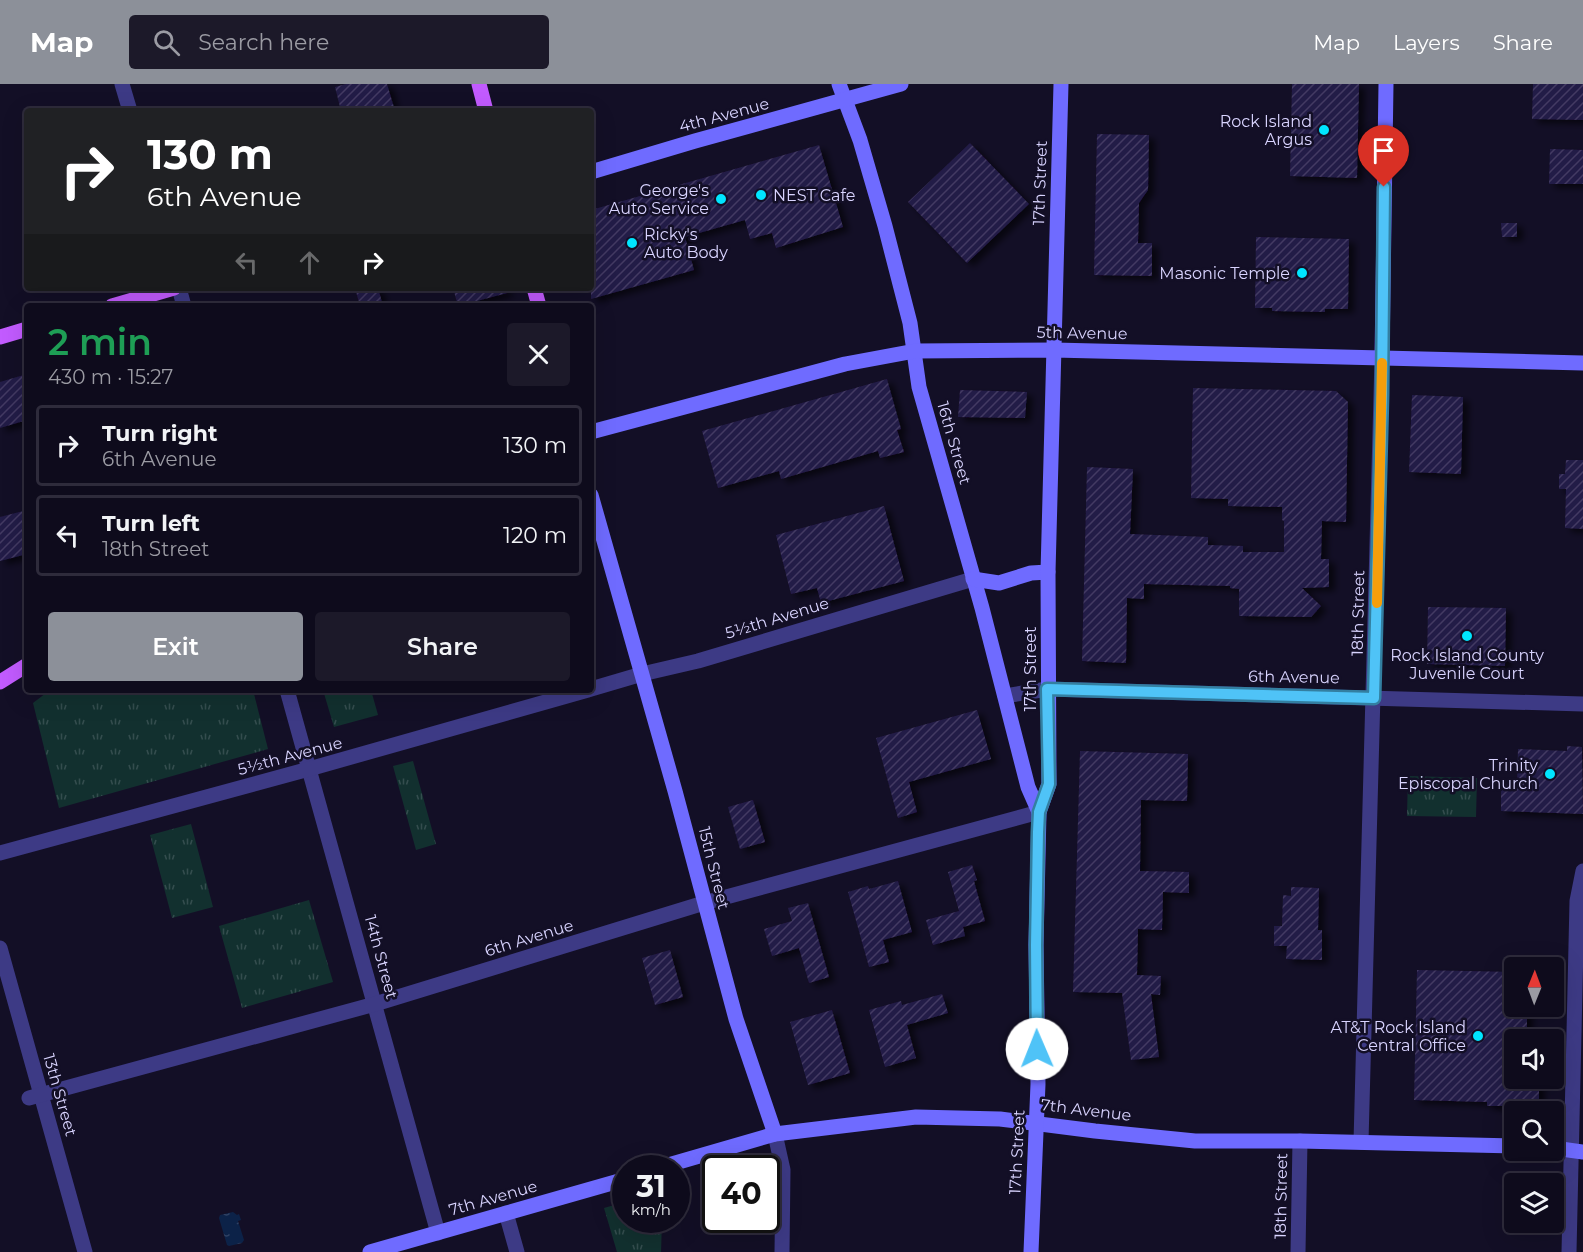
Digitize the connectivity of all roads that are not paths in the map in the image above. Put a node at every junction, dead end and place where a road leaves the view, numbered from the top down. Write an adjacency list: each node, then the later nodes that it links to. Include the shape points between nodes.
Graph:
1 (122, 84): 8 (street)
2 (479, 84): 9 (main road)
3 (839, 84): 7 (street, 16th Street)
4 (901, 84): 7 (street, 4th Avenue)
5 (1061, 84): 15 (street, 17th Street)
6 (1386, 84): 17 (street, 18th Street)
7 (844, 100): 10 (street, 4th Avenue); 16 (street, 16th Street, via 885,226)
8 (129, 108)
9 (485, 108)
10 (594, 171)
11 (164, 291): 12 (main road)
12 (122, 303)
13 (24, 331): 14 (main road)
14 (0, 337)
15 (1054, 350): 16 (street, 5th Avenue); 17 (street, 5th Avenue); 21 (street, 17th Street)
16 (915, 351): 19 (street, 5th Avenue, via 845,364); 22 (street, 16th Street, via 919,387)
17 (1382, 358): 18 (street, 5th Avenue); 31 (street, 18th Street)
18 (1583, 363)
19 (594, 431)
20 (594, 506): 24 (street, 15th Street)
21 (1048, 572): 22 (street, via 999,582); 27 (street, 17th Street)
22 (973, 579): 24 (street, 5½th Avenue); 30 (street, 16th Street)
23 (24, 667): 25 (main road)
24 (642, 674): 26 (street, 5½th Avenue); 37 (street, 15th Street)
25 (0, 682)
26 (594, 689)
27 (1047, 689): 30 (street, 6th Avenue); 31 (street, 6th Avenue); 34 (street, 17th Street, via 1049,784)
28 (288, 693): 33 (street, 14th Street)
29 (579, 693): 33 (street, 5½th Avenue)
30 (1005, 696): 34 (street, 16th Street, via 1028,787)
31 (1374, 698): 32 (street, 6th Avenue); 44 (street, 18th Street)
32 (1583, 705)
33 (309, 769): 35 (street, 5½th Avenue); 39 (street, 14th Street)
34 (1039, 812): 37 (street, 6th Avenue); 41 (street, 17th Street)
35 (0, 853)
36 (1583, 871): 46 (street, via 1577,901)
37 (704, 903): 39 (street, 6th Avenue); 42 (street, 15th Street, via 736,1020)
38 (0, 948): 40 (street, 13th Street)
39 (375, 1004): 40 (street, 6th Avenue); 50 (street, 14th Street)
40 (35, 1096): 51 (street, 13th Street)
41 (1037, 1122): 42 (street, 7th Avenue, via 916,1117); 43 (street, 7th Avenue, via 1195,1141); 55 (street, 17th Street)
42 (775, 1134): 47 (street, 7th Avenue); 54 (street, 15th Street, via 783,1170)
43 (1300, 1141): 44 (street, 7th Avenue); 56 (street, 18th Street)
44 (1361, 1142): 45 (street, 7th Avenue)
45 (1504, 1146)
46 (1577, 1151): 57 (street)
47 (690, 1159)
48 (612, 1183): 49 (street, 7th Avenue)
49 (507, 1213): 50 (street, 7th Avenue); 53 (street)
50 (438, 1233): 52 (street, 7th Avenue)
51 (85, 1252)
52 (370, 1252)
53 (517, 1252)
54 (782, 1252)
55 (1031, 1252)
56 (1298, 1252)
57 (1569, 1252)

